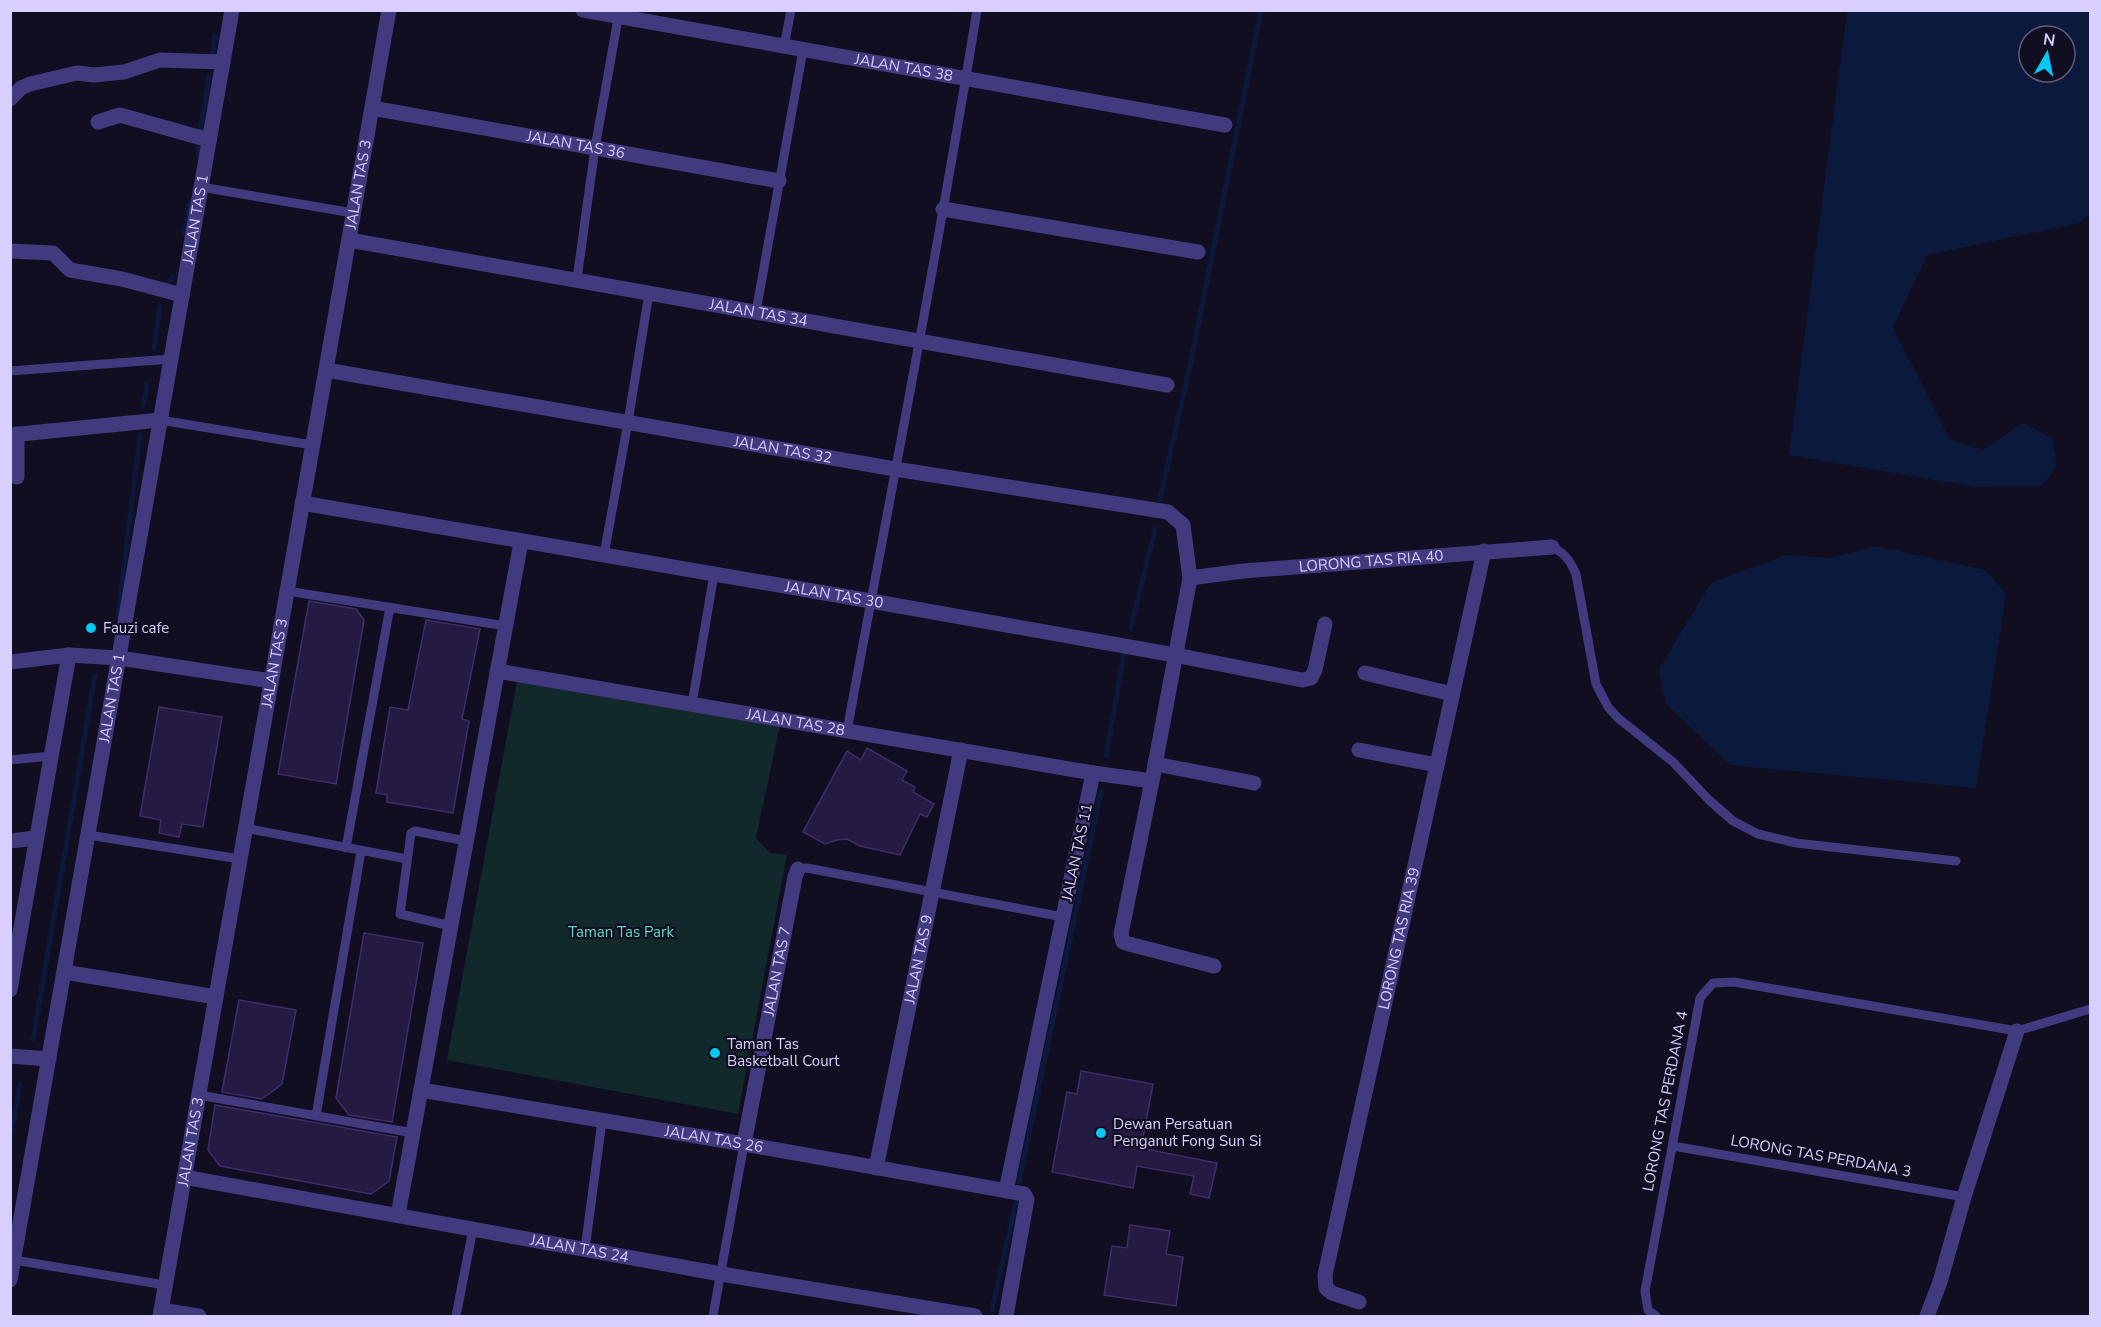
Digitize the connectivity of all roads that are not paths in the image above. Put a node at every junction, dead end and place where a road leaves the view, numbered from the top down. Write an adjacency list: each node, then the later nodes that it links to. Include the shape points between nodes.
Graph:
1 (232, 10): 9 (street, JALAN TAS 1)
2 (389, 10): 12 (street, JALAN TAS 3)
3 (583, 10): 6 (street, JALAN TAS 38)
4 (791, 10): 7 (lane)
5 (977, 10): 10 (lane)
6 (619, 14): 7 (street, JALAN TAS 38); 16 (lane)
7 (784, 46): 8 (street, JALAN TAS 38)
8 (803, 50): 10 (street, JALAN TAS 38); 17 (lane)
9 (223, 62): 11 (street, via 160,60 124,72 77,73 30,84); 15 (street, JALAN TAS 1)
10 (966, 79): 14 (street, JALAN TAS 38); 19 (lane)
11 (10, 99)
12 (372, 108): 16 (street, JALAN TAS 36); 20 (street, JALAN TAS 3)
13 (98, 122): 15 (street, via 120,115)
14 (1225, 125)
15 (209, 140): 18 (street, JALAN TAS 1)
16 (594, 148): 17 (street, JALAN TAS 36); 24 (lane)
17 (779, 181): 27 (lane)
18 (201, 187): 20 (lane); 26 (street, JALAN TAS 1)
19 (943, 209): 23 (street); 28 (lane)
20 (353, 213): 21 (street, JALAN TAS 3)
21 (349, 240): 24 (street, JALAN TAS 34); 30 (street, JALAN TAS 3)
22 (10, 251): 26 (street, via 53,253 70,270)
23 (1198, 252)
24 (577, 279): 25 (street, JALAN TAS 34)
25 (649, 293): 27 (street, JALAN TAS 34); 34 (lane)
26 (182, 295): 29 (street, JALAN TAS 1)
27 (756, 312): 28 (street, JALAN TAS 34)
28 (921, 341): 32 (street, JALAN TAS 34); 37 (lane)
29 (171, 359): 31 (lane); 33 (street, JALAN TAS 1)
30 (326, 370): 34 (street, JALAN TAS 32); 36 (street, JALAN TAS 3)
31 (10, 371)
32 (1167, 385)
33 (160, 420): 35 (street); 36 (lane); 53 (street, JALAN TAS 1)
34 (628, 422): 37 (street, JALAN TAS 32); 43 (lane)
35 (14, 434): 38 (street)
36 (312, 445): 39 (street, JALAN TAS 3)
37 (895, 470): 45 (street, JALAN TAS 32, via 1168,512 1183,525); 47 (lane)
38 (16, 477)
39 (302, 503): 40 (street, JALAN TAS 30); 46 (street, JALAN TAS 3)
40 (521, 542): 43 (street, JALAN TAS 30); 50 (street)
41 (1552, 547): 42 (street, LORONG TAS RIA 40); 79 (lane, via 1563,552 1576,574 1596,684 1608,707 1673,762 1733,821 1758,834 1796,843)
42 (1484, 551): 45 (street, LORONG TAS RIA 40); 58 (street, LORONG TAS RIA 39)
43 (604, 555): 44 (street, JALAN TAS 30)
44 (714, 574): 47 (street, JALAN TAS 30); 59 (lane)
45 (1190, 578): 52 (street)
46 (287, 591): 48 (lane); 57 (street, JALAN TAS 3)
47 (871, 601): 52 (street, JALAN TAS 30); 60 (lane)
48 (390, 607): 50 (lane); 75 (lane)
49 (1325, 624): 52 (street, JALAN TAS 30, via 1315,670 1311,678 1302,680)
50 (506, 626): 55 (street)
51 (69, 655): 53 (street); 54 (street); 63 (street)
52 (1175, 655): 65 (street)
53 (119, 658): 57 (street); 71 (street, JALAN TAS 1)
54 (10, 662)
55 (497, 671): 59 (street, JALAN TAS 28); 74 (street)
56 (1365, 674): 58 (street)
57 (271, 681): 70 (street, JALAN TAS 3)
58 (1452, 694): 66 (street, LORONG TAS RIA 39)
59 (692, 704): 60 (street, JALAN TAS 28)
60 (847, 731): 61 (street, JALAN TAS 28)
61 (961, 750): 67 (street, JALAN TAS 28); 81 (street, JALAN TAS 9)
62 (1359, 750): 66 (street)
63 (51, 756): 64 (lane); 72 (street)
64 (10, 760)
65 (1155, 764): 68 (street); 69 (street)
66 (1437, 765): 111 (street, LORONG TAS RIA 39, via 1325,1275 1326,1288 1332,1293)
67 (1093, 773): 68 (street); 82 (street, JALAN TAS 11)
68 (1152, 781): 84 (street, via 1121,934 1123,942)
69 (1254, 783)
70 (245, 828): 75 (lane); 77 (street, JALAN TAS 3)
71 (88, 835): 77 (lane); 85 (street, JALAN TAS 1)
72 (36, 838): 73 (street); 86 (street)
73 (10, 841)
74 (466, 841): 78 (lane, via 412,831); 83 (street)
75 (346, 849): 76 (lane)
76 (361, 851): 78 (lane); 94 (lane)
77 (240, 859): 87 (street, JALAN TAS 3)
78 (407, 859): 83 (lane, via 400,914)
79 (1956, 861)
80 (798, 869): 81 (lane); 97 (street, JALAN TAS 7)
81 (932, 893): 82 (lane); 99 (street, JALAN TAS 9)
82 (1063, 917): 101 (street, JALAN TAS 11)
83 (451, 926): 92 (street)
84 (1215, 966)
85 (64, 972): 87 (street); 91 (street, JALAN TAS 1)
86 (10, 990)
87 (216, 997): 93 (street, JALAN TAS 3)
88 (2091, 1009): 89 (lane)
89 (2017, 1031): 98 (lane, LORONG TAS PERDANA 4, via 1734,982 1713,983 1700,998); 102 (street)
90 (10, 1056): 91 (street)
91 (49, 1059): 104 (street, JALAN TAS 1)
92 (421, 1090): 95 (street, JALAN TAS 26); 96 (street)
93 (199, 1095): 94 (lane); 100 (street, JALAN TAS 3)
94 (316, 1116): 96 (lane)
95 (602, 1121): 97 (street, JALAN TAS 26); 106 (lane)
96 (413, 1133): 103 (street)
97 (744, 1144): 99 (street, JALAN TAS 26); 108 (lane)
98 (1673, 1146): 102 (lane, LORONG TAS PERDANA 3); 118 (lane, LORONG TAS PERDANA 4, via 1645,1291 1648,1310)
99 (876, 1168): 101 (street, JALAN TAS 26)
100 (184, 1177): 103 (street, JALAN TAS 24); 110 (street, JALAN TAS 3)
101 (1006, 1191): 117 (street, via 1024,1194 1027,1199)
102 (1964, 1197): 119 (street)
103 (398, 1215): 105 (street, JALAN TAS 24)
104 (15, 1229): 107 (street, JALAN TAS 1)
105 (473, 1229): 106 (street, JALAN TAS 24); 114 (lane)
106 (585, 1249): 108 (street, JALAN TAS 24)
107 (14, 1260): 109 (street, JALAN TAS 1); 110 (lane)
108 (721, 1274): 115 (lane); 116 (street, JALAN TAS 24)
109 (10, 1280)
110 (165, 1285): 112 (street, JALAN TAS 3)
111 (1359, 1302)
112 (160, 1313): 113 (street)
113 (199, 1317)
114 (456, 1317)
115 (713, 1317)
116 (975, 1317)
117 (1006, 1317)
118 (1656, 1317)
119 (1928, 1317)

